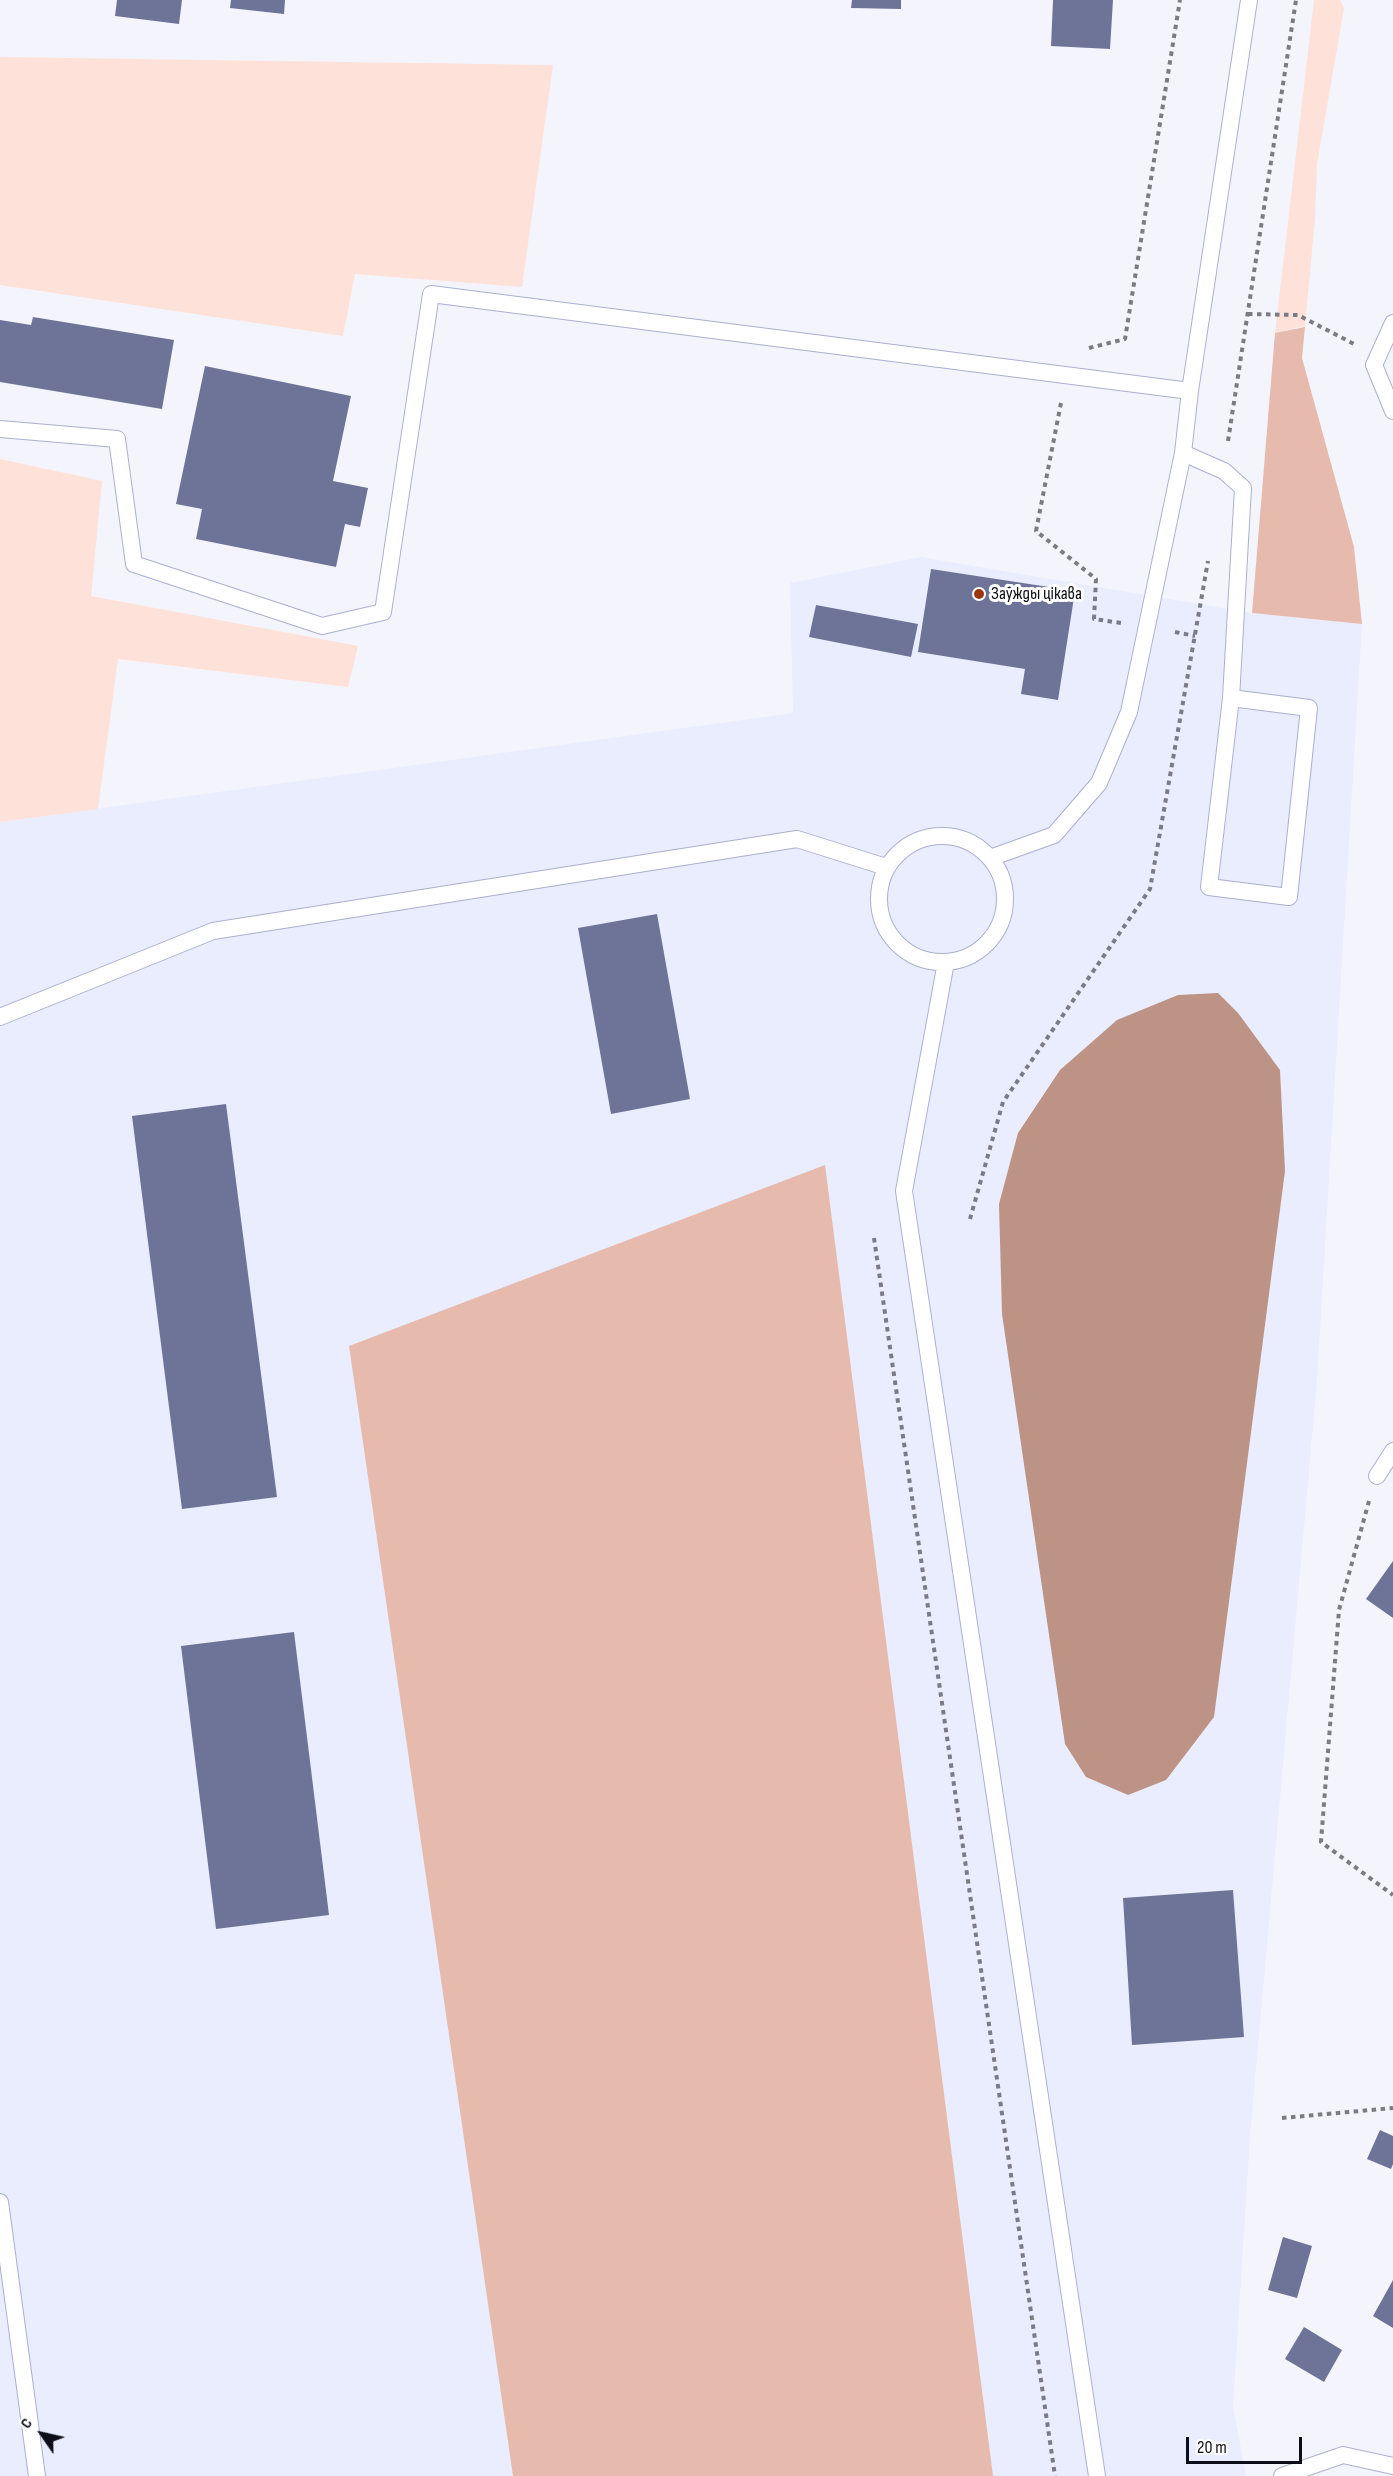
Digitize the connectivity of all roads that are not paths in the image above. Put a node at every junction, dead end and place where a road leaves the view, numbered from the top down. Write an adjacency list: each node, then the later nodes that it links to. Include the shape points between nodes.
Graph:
1 (1249, 0): 3 (lane)
2 (1393, 323): 4 (lane, via 1374,365)
3 (1190, 391): 5 (lane, via 431,294 383,612 322,626 134,564 117,439); 6 (lane)
4 (1393, 411)
5 (0, 429)
6 (1183, 453): 7 (lane, via 1224,471 1243,488); 8 (lane, via 1128,712 1099,783 1053,835)
7 (1231, 698): 7 (lane, via 1209,887 1289,897 1309,708)
8 (990, 858): 9 (lane, via 976,845 938,835 918,840); 10 (lane, via 1005,894 1003,914 995,933 965,958)
9 (886, 867): 10 (lane, via 878,903 893,939 926,960); 11 (lane, via 797,839 213,931)
10 (946, 962): 17 (lane, via 904,1191)
11 (0, 1017)
12 (1393, 1451): 13 (lane)
13 (1377, 1476)
14 (0, 2202): 16 (lane)
15 (1393, 2466): 18 (lane, via 1343,2455)
16 (37, 2476)
17 (1096, 2476)
18 (1282, 2476)

